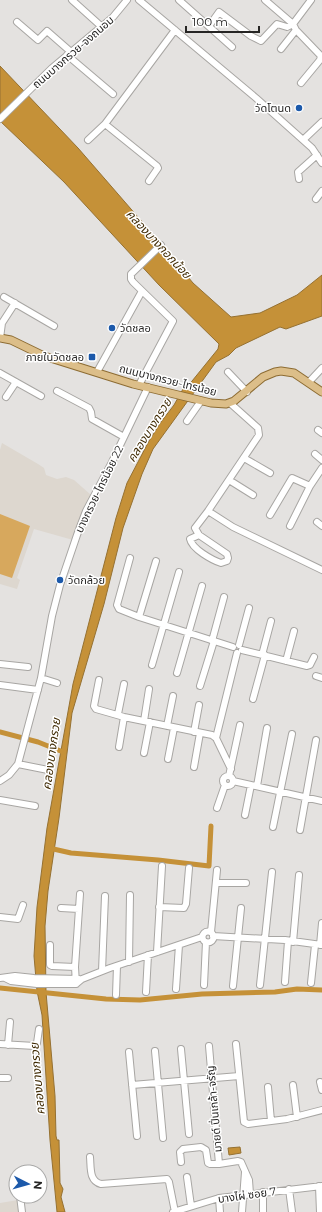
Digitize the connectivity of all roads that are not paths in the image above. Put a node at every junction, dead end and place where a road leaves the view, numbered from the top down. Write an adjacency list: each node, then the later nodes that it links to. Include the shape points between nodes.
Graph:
1 (72, 0): 10 (street)
2 (127, 0): 10 (street, ถนนบางกรวย-จงถนอม)
3 (139, 0): 11 (street)
4 (179, 0): 9 (street)
5 (265, 0): 8 (street)
6 (311, 0): 8 (street)
7 (17, 22): 15 (street, via 38,40 47,31)
8 (293, 24): 9 (street, via 287,27 277,24 261,41 219,12); 12 (street)
9 (209, 26): 13 (street)
10 (102, 28): 15 (street, ถนนบางกรวย-จงถนอม)
11 (175, 30): 20 (street); 22 (street)
12 (296, 30): 14 (street); 16 (street, via 322,56)
13 (232, 47)
14 (281, 49)
15 (69, 53): 17 (street); 18 (street, ถนนบางกรวย-จงถนอม)
16 (301, 83)
17 (112, 94)
18 (0, 119)
19 (322, 122): 22 (street)
20 (105, 124): 21 (street); 26 (street, via 157,166 157,171)
21 (88, 140)
22 (303, 140): 23 (street)
23 (317, 155): 24 (street); 25 (street, via 298,172)
24 (322, 163)
25 (299, 179)
26 (149, 181)
27 (322, 191): 28 (street)
28 (316, 199)
29 (161, 246): 30 (street, via 131,274 133,282)
30 (142, 291): 36 (street); 41 (street, via 173,321)
31 (4, 297): 32 (street)
32 (15, 303): 33 (street); 34 (street, via 2,323)
33 (54, 326)
34 (0, 338): 36 (main road, ถนนบางกรวย-ไทรน้อย, via 44,356)
35 (322, 368): 40 (street)
36 (97, 372): 41 (main road, ถนนบางกรวย-ไทรน้อย)
37 (228, 372): 44 (street)
38 (0, 373): 39 (street)
39 (16, 382): 46 (street); 47 (street)
40 (309, 382): 44 (main road, ถนนบางกรวย-ไทรน้อย, via 294,373 281,371 263,377); 45 (main road, ถนนบางกรวย-ไทรน้อย)
41 (139, 385): 42 (main road, ถนนบางกรวย-ไทรน้อย)
42 (148, 388): 48 (main road, ถนนบางกรวย-ไทรน้อย); 51 (street, บางกรวย-ไทรน้อย 22)
43 (57, 391): 51 (street, via 89,408 92,420)
44 (246, 392): 49 (main road, ถนนบางกรวย-ไทรน้อย)
45 (322, 392)
46 (42, 396)
47 (6, 397)
48 (199, 400): 49 (main road, ถนนบางกรวย-ไทรน้อย); 50 (street)
49 (230, 403): 53 (street, via 258,428 258,436)
50 (187, 421)
51 (124, 437): 85 (street, บางกรวย-ไทรน้อย 22, via 86,511 77,535 52,616)
52 (315, 454): 54 (street)
53 (244, 458): 56 (street); 57 (street)
54 (322, 460)
55 (322, 468): 58 (street)
56 (270, 473)
57 (229, 480): 59 (street); 60 (street)
58 (310, 486): 61 (street, via 292,478); 62 (street)
59 (253, 495)
60 (208, 511): 63 (street, via 195,528); 66 (street, via 233,527)
61 (270, 514)
62 (290, 526)
63 (198, 536): 63 (street, via 227,554 227,561 215,561 193,546 190,539)
64 (130, 558): 71 (street, via 117,607)
65 (156, 561): 71 (street)
66 (322, 570)
67 (179, 572): 73 (street)
68 (202, 586): 75 (street)
69 (224, 597): 76 (street)
70 (249, 608): 77 (street)
71 (138, 618): 73 (street)
72 (271, 621): 78 (street)
73 (164, 625): 75 (street); 82 (street)
74 (294, 631): 80 (street)
75 (189, 633): 76 (street); 84 (street)
76 (213, 641): 77 (street); 90 (street)
77 (238, 649): 78 (street); 103 (street)
78 (263, 655): 80 (street); 94 (street)
79 (314, 657): 80 (street, via 308,666)
80 (286, 661)
81 (0, 664): 83 (street)
82 (152, 665)
83 (28, 667)
84 (176, 673)
85 (41, 678): 87 (street); 92 (street, บางกรวย-ไทรน้อย 22)
86 (99, 680): 96 (street, via 94,706 96,709)
87 (57, 683)
88 (124, 684): 96 (street)
89 (0, 685): 92 (street)
90 (200, 686)
91 (149, 689): 97 (street)
92 (38, 690): 108 (street, บางกรวย-ไทรน้อย 22)
93 (173, 696): 99 (street)
94 (254, 699)
95 (199, 705): 101 (street)
96 (121, 715): 97 (street); 105 (street)
97 (147, 722): 99 (street); 106 (street)
98 (240, 725): 110 (street)
99 (171, 727): 101 (street); 107 (street)
100 (267, 728): 114 (street)
101 (197, 732): 103 (street); 109 (street)
102 (292, 734): 115 (street)
103 (216, 738): 110 (street)
104 (316, 740): 116 (street)
105 (119, 747)
106 (144, 753)
107 (168, 759)
108 (18, 764): 111 (street); 113 (street)
109 (194, 767)
110 (231, 769): 112 (street)
111 (48, 770)
112 (231, 779): 114 (street); 120 (street, via 231,785 225,785)
113 (0, 781)
114 (254, 786): 115 (street); 121 (street)
115 (281, 791): 116 (street); 122 (street)
116 (306, 796): 118 (street); 123 (street)
117 (0, 800): 119 (street)
118 (322, 800)
119 (35, 806)
120 (217, 808)
121 (245, 815)
122 (273, 827)
123 (300, 830)
124 (162, 866): 135 (street)
125 (189, 868): 135 (street, via 184,908)
126 (217, 870): 129 (street)
127 (272, 872): 143 (street)
128 (298, 874): 145 (street)
129 (216, 883): 130 (street); 141 (street)
130 (246, 883)
131 (80, 894): 138 (street)
132 (104, 896): 154 (street)
133 (130, 896): 151 (street)
134 (23, 905): 139 (street, via 18,919)
135 (159, 907): 149 (street)
136 (61, 908): 138 (street)
137 (241, 908): 142 (street)
138 (79, 909): 153 (street)
139 (0, 917)
140 (322, 923): 148 (street)
141 (212, 934): 142 (street); 144 (street, via 211,941); 144 (street, via 205,932)
142 (238, 938): 143 (street); 161 (street)
143 (265, 939): 145 (street); 160 (street)
144 (204, 940): 147 (street); 159 (street)
145 (291, 941): 148 (street); 157 (street)
146 (50, 945): 153 (street, via 50,965)
147 (178, 945): 149 (street); 162 (street)
148 (319, 945): 158 (street)
149 (157, 952): 150 (street)
150 (148, 955): 151 (street); 163 (street)
151 (129, 962): 152 (street)
152 (117, 966): 154 (street); 164 (street)
153 (76, 967): 156 (street)
154 (102, 971): 156 (street)
155 (3, 978): 156 (street, via 15,976 34,981)
156 (78, 981)
157 (285, 982)
158 (311, 983)
159 (204, 985)
160 (260, 985)
161 (233, 986)
162 (176, 989)
163 (146, 992)
164 (116, 995)
165 (10, 1022): 169 (street)
166 (39, 1029): 169 (street, via 38,1043 35,1046)
167 (0, 1044): 169 (street)
168 (236, 1044): 174 (street)
169 (8, 1045)
170 (209, 1046): 177 (street, มายด์ ปิ่นเกล้า-จรัญ)
171 (181, 1049): 178 (street)
172 (155, 1051): 180 (street)
173 (129, 1052): 182 (street)
174 (239, 1076): 177 (street); 187 (street, via 244,1122 248,1124)
175 (0, 1078): 176 (street)
176 (8, 1078)
177 (212, 1078): 178 (street); 193 (street, มายด์ ปิ่นเกล้า-จรัญ)
178 (184, 1081): 180 (street); 188 (street)
179 (320, 1082): 184 (street)
180 (158, 1083): 182 (street); 190 (street)
181 (293, 1085): 186 (street)
182 (132, 1086): 189 (street)
183 (268, 1087): 187 (street)
184 (322, 1090)
185 (322, 1110): 186 (street)
186 (297, 1117): 187 (street)
187 (271, 1121)
188 (190, 1134)
189 (137, 1136)
190 (163, 1138)
191 (90, 1157): 202 (street, via 92,1178 97,1183 167,1179)
192 (181, 1162): 193 (street, via 182,1149 201,1147 206,1150 208,1163)
193 (219, 1164): 198 (street, มายด์ ปิ่นเกล้า-จรัญ, via 241,1162 245,1172)
194 (187, 1177): 200 (street)
195 (321, 1186): 196 (street, บางไผ่ ซอย 7); 207 (street)
196 (289, 1189): 197 (street, บางไผ่ ซอย 7); 206 (street)
197 (263, 1192): 198 (street, บางไผ่ ซอย 7); 205 (street)
198 (247, 1194): 199 (street, บางไผ่ ซอย 7); 204 (street)
199 (219, 1198): 200 (street, บางไผ่ ซอย 7); 203 (street)
200 (191, 1206): 201 (street, บางไผ่ ซอย 7)
201 (183, 1210): 202 (street, บางไผ่ ซอย 7)
202 (174, 1212)
203 (220, 1212)
204 (242, 1212)
205 (263, 1212)
206 (292, 1212)
207 (320, 1212)

